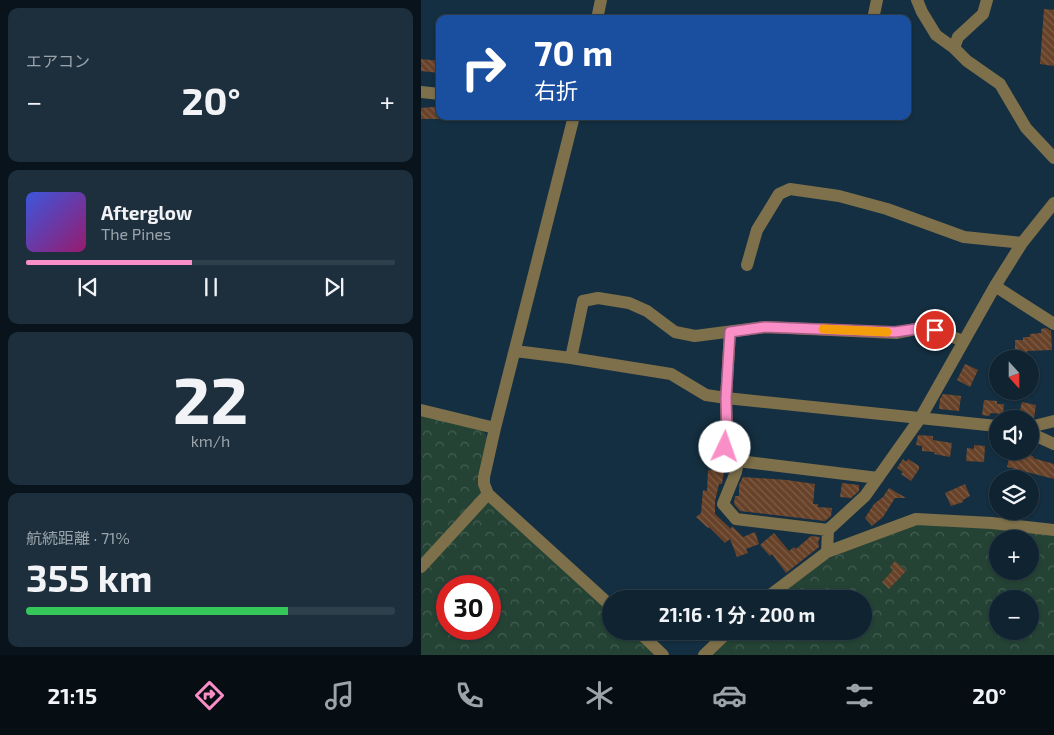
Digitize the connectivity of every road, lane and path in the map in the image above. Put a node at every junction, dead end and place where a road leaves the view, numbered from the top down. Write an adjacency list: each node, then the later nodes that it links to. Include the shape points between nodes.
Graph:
1 (601, 0): 5 (street)
2 (877, 0): 6 (street)
3 (917, 0): 7 (street, via 936,35)
4 (987, 0): 7 (street, via 983,14 958,37)
5 (598, 15)
6 (874, 15)
7 (954, 48): 11 (street, via 1000,84 1026,128)
8 (421, 92): 9 (street)
9 (436, 94)
10 (573, 120): 19 (street)
11 (1054, 158)
12 (1054, 203): 13 (street)
13 (1022, 243): 14 (street, via 964,237 879,207 839,196 790,189 779,194 757,230); 15 (street)
14 (747, 264)
15 (995, 286): 16 (street); 18 (street)
16 (1054, 324)
17 (730, 332): 18 (street, via 765,327 895,332 916,329 935,330); 20 (street, via 695,336 675,332 647,311 629,303 598,298 583,301); 21 (street)
18 (963, 341): 23 (street)
19 (515, 352): 20 (street); 27 (street)
20 (571, 358): 21 (street, via 671,374 707,395)
21 (726, 398): 23 (street); 30 (street, via 727,436 723,458)
22 (421, 410): 27 (street)
23 (921, 417): 25 (street); 31 (street)
24 (1054, 421): 26 (street)
25 (989, 425)
26 (1039, 425)
27 (495, 428): 32 (street, via 480,473)
28 (1039, 437): 29 (street)
29 (1054, 444)
30 (738, 461): 31 (street); 33 (street, via 723,504 736,519)
31 (878, 478): 33 (street, via 865,496)
32 (488, 494): 36 (street); 38 (street)
33 (828, 530): 35 (street)
34 (1054, 530): 35 (street, via 916,518)
35 (827, 552): 37 (street)
36 (421, 567)
37 (777, 590)
38 (602, 598)
39 (648, 640): 41 (street)
40 (720, 640): 42 (street)
41 (663, 655)
42 (704, 655)

